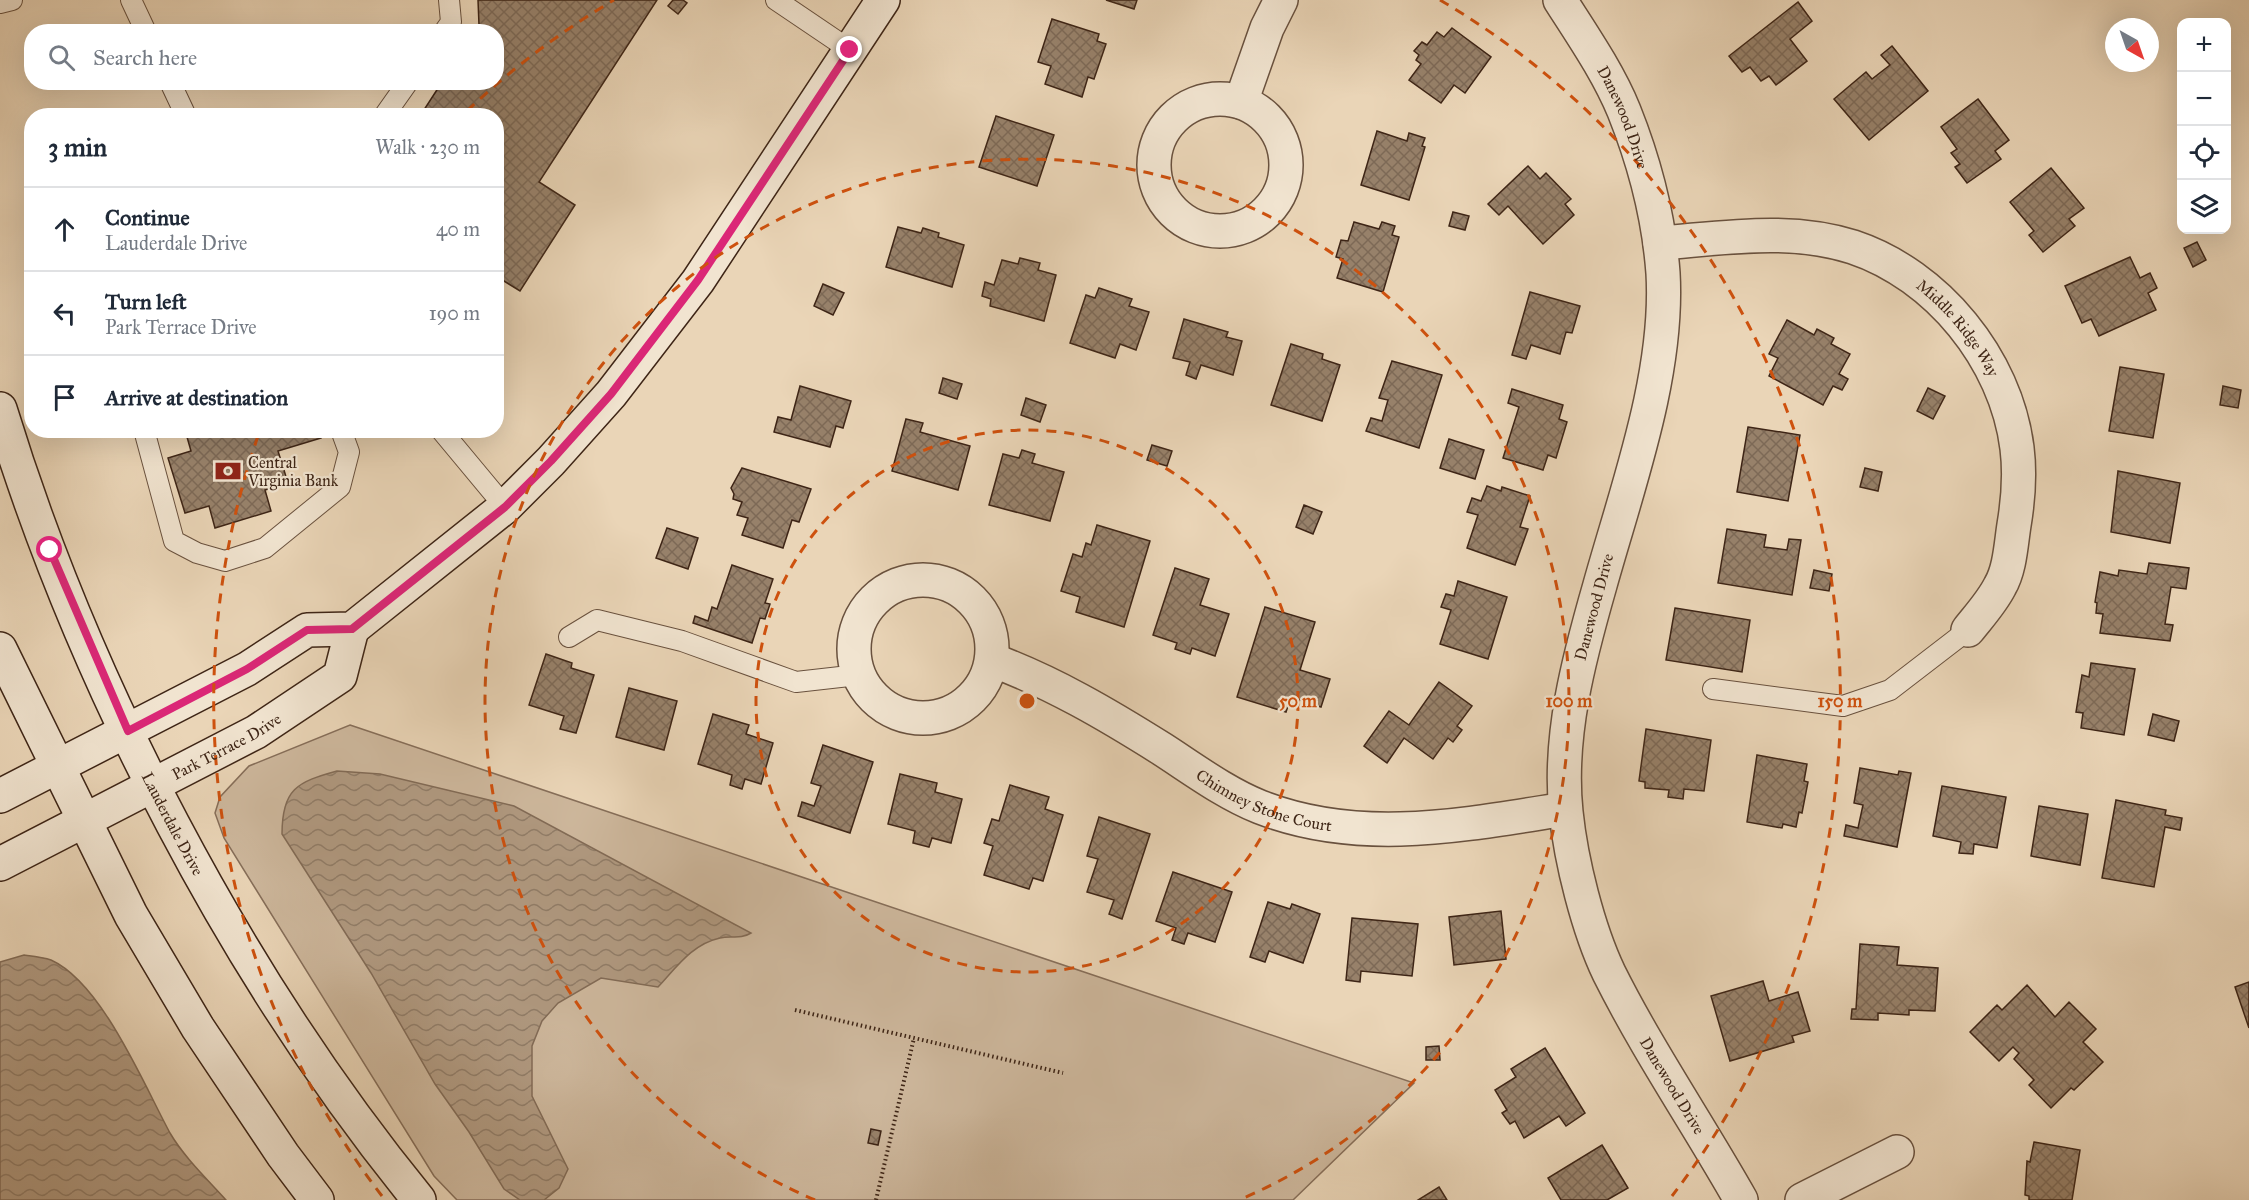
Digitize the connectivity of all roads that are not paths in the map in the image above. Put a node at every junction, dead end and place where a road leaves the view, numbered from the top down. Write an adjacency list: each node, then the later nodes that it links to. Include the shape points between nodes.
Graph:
1 (12, 0): 8 (lane)
2 (131, 0): 9 (lane)
3 (449, 0): 10 (lane)
4 (776, 0): 11 (lane)
5 (883, 0): 11 (street)
6 (1281, 0): 14 (street)
7 (1560, 0): 17 (street, Danewood Drive, via 1623,110 1644,172)
8 (0, 3)
9 (142, 24)
10 (450, 24)
11 (850, 50): 22 (street, via 698,280 611,394)
12 (174, 90): 15 (lane)
13 (402, 90): 16 (lane)
14 (1241, 102)
15 (182, 108)
16 (390, 108)
17 (1660, 243): 24 (street, Middle Ridge Way, via 1779,234 1803,235 1851,247 1877,256 1925,286 1967,330 1995,374 2017,448 2016,512 2009,557 2001,585); 34 (street, Danewood Drive, via 1663,276 1659,356 1647,417 1572,692)
18 (0, 409): 30 (street, Lauderdale Drive, via 57,571)
19 (146, 438): 20 (lane, via 174,541 225,561 266,548 340,487 349,452)
20 (344, 438)
21 (448, 438): 22 (lane)
22 (505, 507): 23 (street)
23 (352, 629): 30 (street, via 307,630 247,669); 32 (street, Park Terrace Drive, via 340,676 256,732)
24 (1968, 630): 29 (lane, via 1890,690 1844,706)
25 (569, 637): 28 (lane, via 597,620 682,641 796,682)
26 (0, 649): 31 (street)
27 (992, 660): 28 (street, via 985,681 971,699 953,712 931,718 908,717 888,709 870,694); 28 (street, via 992,637 984,614 969,596 949,584 926,579 903,582 882,592 865,610 856,631 854,654); 34 (street, Chimney Stone Court, via 1119,722 1230,792 1308,822 1356,830 1407,830)
28 (858, 675)
29 (1713, 689)
30 (128, 731): 31 (street); 32 (street, Lauderdale Drive)
31 (57, 766): 33 (street); 35 (street)
32 (153, 784): 35 (street, Park Terrace Drive); 39 (street, Lauderdale Drive, via 291,1024)
33 (0, 796)
34 (1565, 809): 40 (street, Danewood Drive, via 1571,852 1608,970)
35 (82, 821): 36 (street, Park Terrace Drive); 38 (street, via 130,915 198,1028)
36 (0, 864)
37 (1897, 1152): 41 (street)
38 (317, 1200)
39 (419, 1200)
40 (1741, 1200)
41 (1802, 1200)

